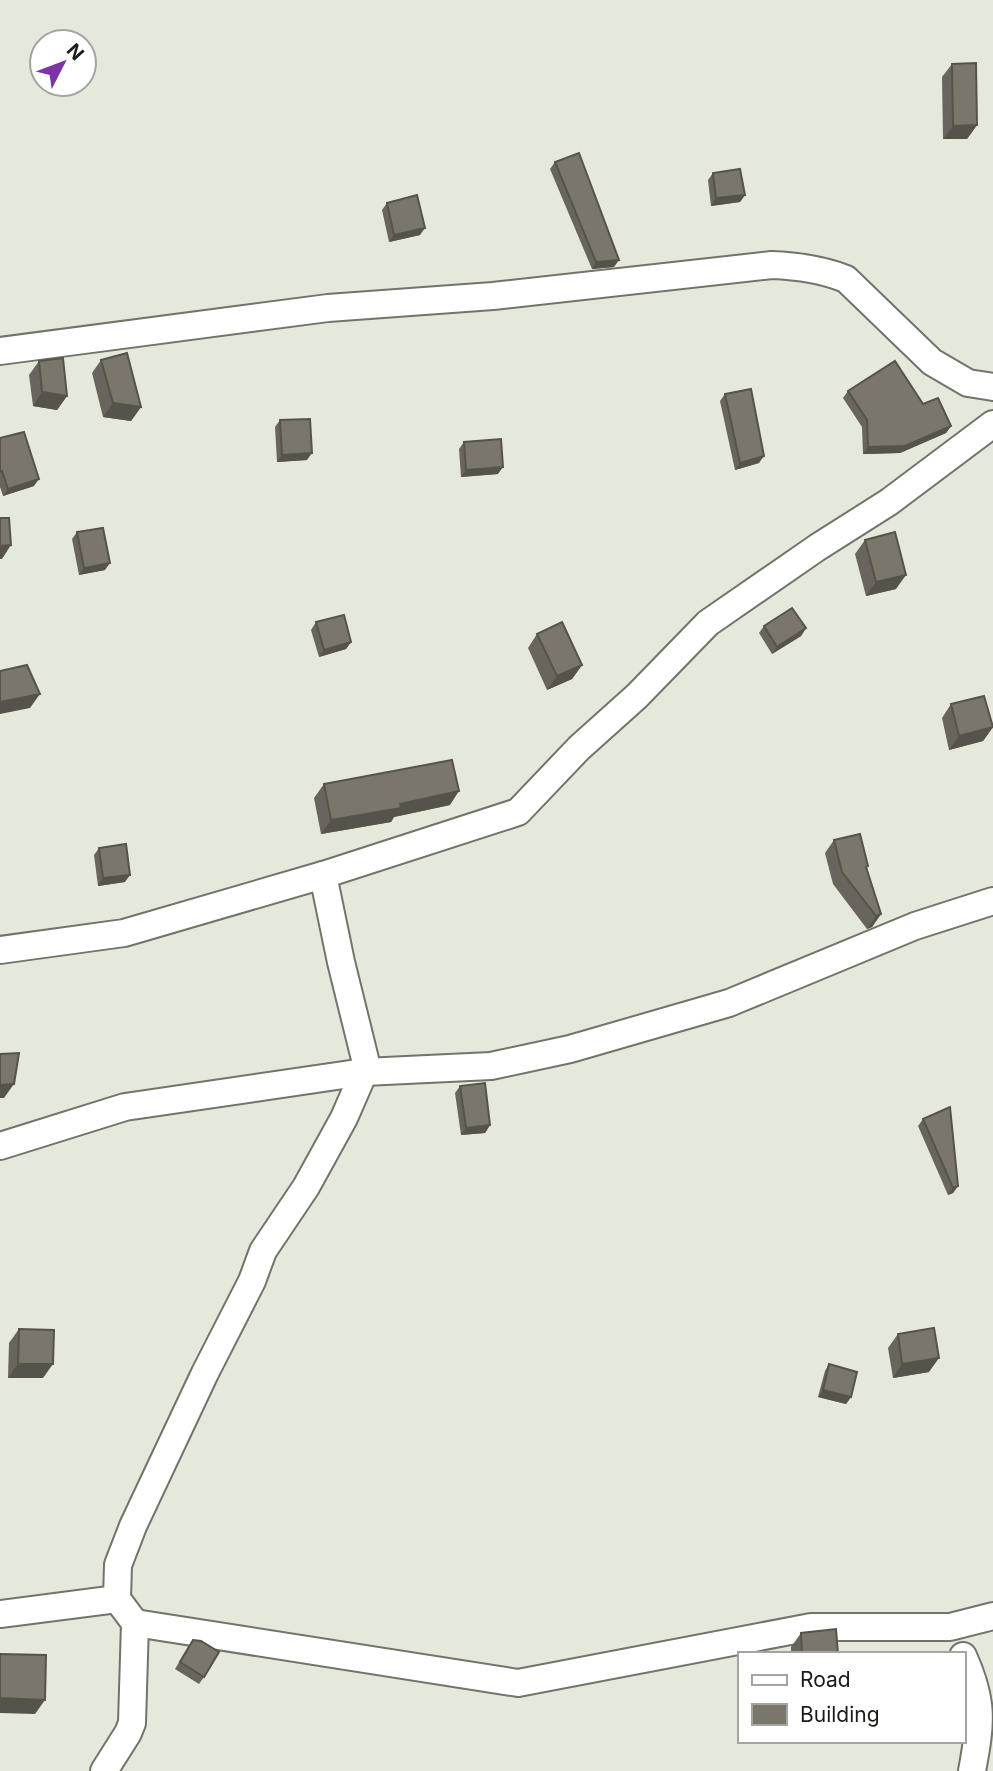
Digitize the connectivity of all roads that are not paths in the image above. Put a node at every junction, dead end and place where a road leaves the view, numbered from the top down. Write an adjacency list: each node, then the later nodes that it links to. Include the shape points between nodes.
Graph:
1 (0, 351): 2 (street, via 328,308 492,296 772,265 806,267 846,279 932,362 968,383)
2 (993, 387)
3 (993, 424): 4 (street, via 889,502 708,623 518,812)
4 (323, 875): 6 (street, via 124,933); 7 (street, via 365,1059)
5 (993, 901): 7 (street, via 915,926 729,1003 570,1049 491,1066)
6 (0, 950)
7 (364, 1072): 8 (street, via 125,1107); 9 (street, via 306,1187 263,1251 138,1515 118,1565)
8 (0, 1146)
9 (117, 1600): 10 (street); 12 (street)
10 (0, 1614)
11 (993, 1616): 13 (street)
12 (135, 1623): 13 (street, via 518,1683 811,1627); 16 (street, via 132,1723)
13 (950, 1627): 14 (street)
14 (962, 1652)
15 (965, 1659): 17 (street, via 981,1707)
16 (104, 1771)
17 (972, 1771)

